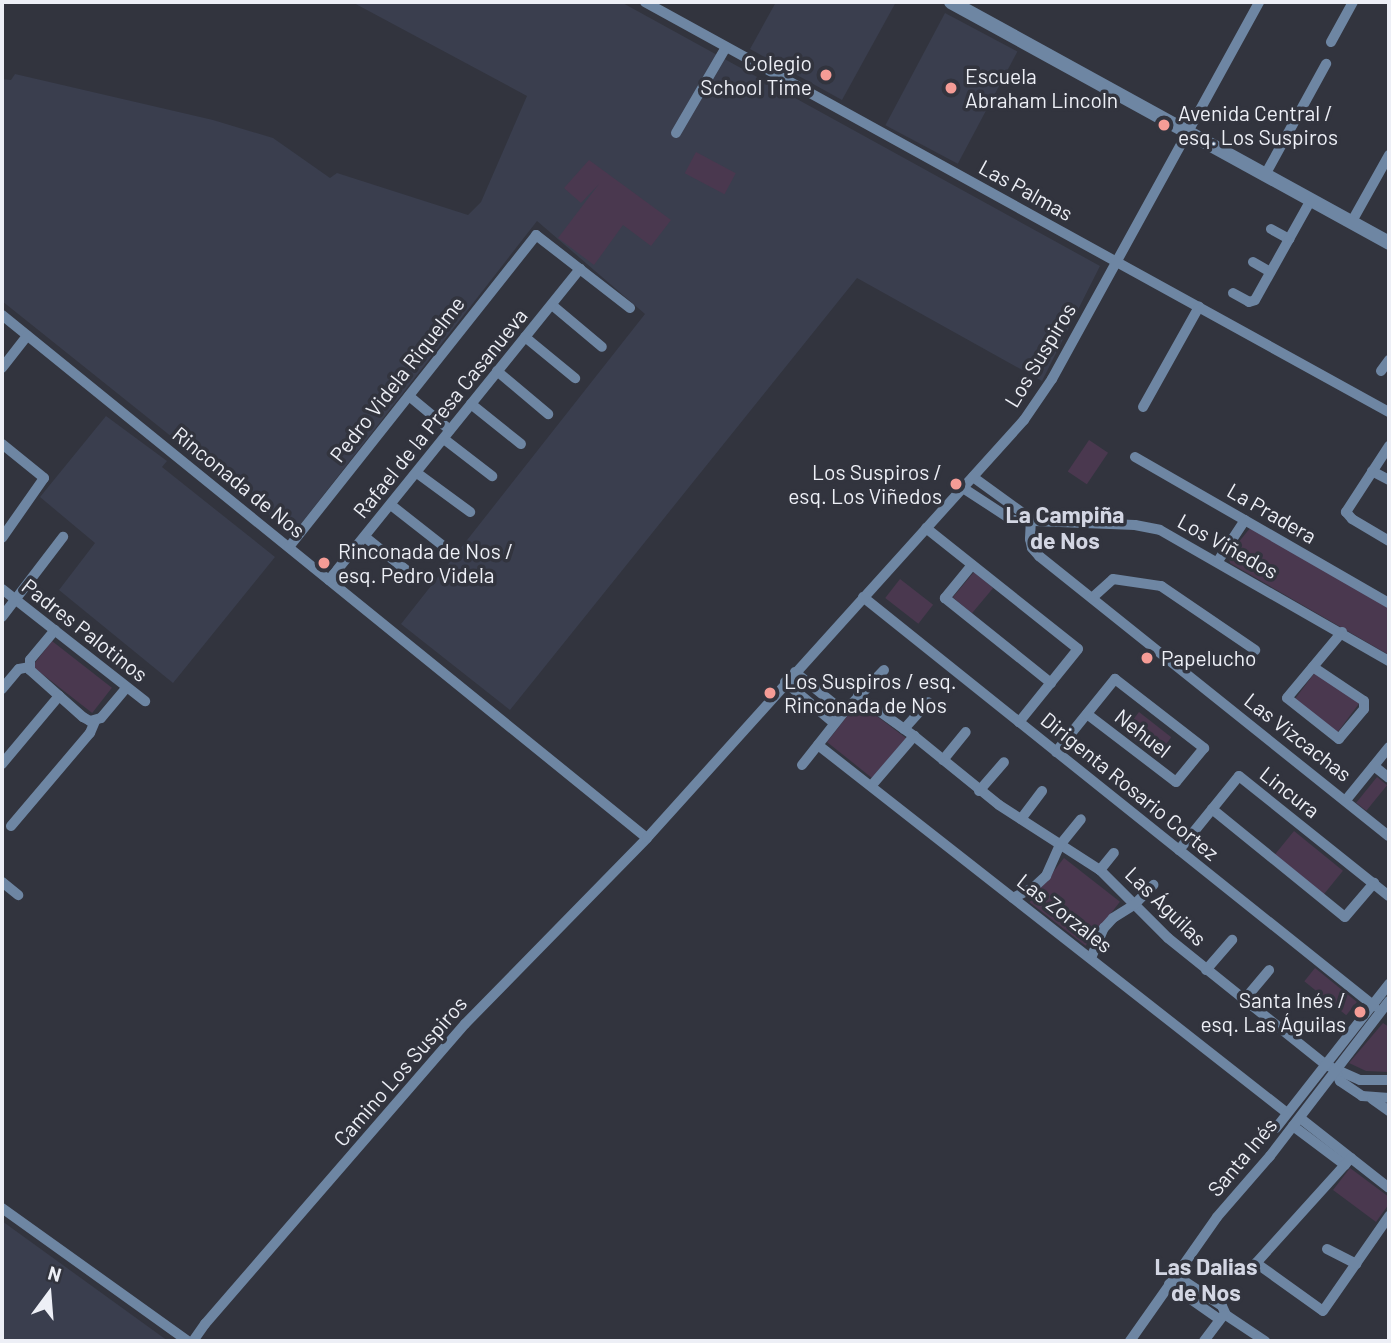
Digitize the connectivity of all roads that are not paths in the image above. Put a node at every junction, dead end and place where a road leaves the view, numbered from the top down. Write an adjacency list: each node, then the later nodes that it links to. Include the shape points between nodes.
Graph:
1 (645, 2): 6 (street, Las Palmas)
2 (951, 2): 8 (street)
3 (1259, 2): 8 (street, Los Suspiros)
4 (1353, 2): 5 (street)
5 (1331, 42)
6 (726, 47): 9 (street); 17 (street, Las Palmas)
7 (1326, 64): 11 (street)
8 (1188, 132): 11 (street); 17 (street, Los Suspiros)
9 (676, 133)
10 (1389, 155): 13 (street)
11 (1265, 175): 12 (street)
12 (1311, 200): 13 (street); 15 (street)
13 (1351, 223): 16 (street)
14 (1271, 229): 15 (street)
15 (1289, 239): 20 (street)
16 (1389, 243)
17 (1116, 261): 23 (street, Las Palmas); 47 (street, Los Suspiros, via 1044,393)
18 (1253, 262): 20 (street)
19 (580, 269): 22 (street, Rafael de la Presa Casanueva); 24 (street); 34 (street, Pedro Videla Riquelme, via 536,235)
20 (1270, 272): 21 (street, via 1254,301)
21 (1233, 293)
22 (552, 304): 27 (street, Rafael de la Presa Casanueva); 28 (street)
23 (1199, 307): 36 (street); 37 (street, Las Palmas)
24 (630, 308)
25 (2, 315): 26 (street, Rinconada de Nos)
26 (27, 335): 30 (street); 60 (street, Rinconada de Nos)
27 (525, 337): 31 (street, Rafael de la Presa Casanueva); 33 (street)
28 (602, 347)
29 (1389, 360): 32 (street)
30 (2, 368)
31 (497, 371): 35 (street, Rafael de la Presa Casanueva); 38 (street)
32 (1381, 371)
33 (575, 378)
34 (409, 396): 39 (street); 60 (street, Pedro Videla Riquelme)
35 (471, 404): 39 (street, Rafael de la Presa Casanueva); 40 (street)
36 (1143, 407)
37 (1389, 412)
38 (548, 414)
39 (447, 434): 45 (street, Rafael de la Presa Casanueva); 46 (street)
40 (521, 444)
41 (1389, 446): 44 (street)
42 (3, 447): 57 (street, via 44,478)
43 (1135, 457): 53 (street, La Pradera)
44 (1372, 471): 48 (street); 58 (street, via 1346,512)
45 (417, 473): 50 (street, Rafael de la Presa Casanueva); 51 (street)
46 (492, 476)
47 (973, 477): 49 (street, Los Suspiros); 52 (street)
48 (1389, 481)
49 (963, 488): 52 (street, Los Viñedos, via 1004,518); 54 (street, Los Suspiros)
50 (391, 505): 56 (street, Rafael de la Presa Casanueva); 59 (street)
51 (470, 512)
52 (1031, 519): 61 (street, Los Viñedos, via 1144,526 1175,536); 67 (street, Las Vizcachas, via 1032,548)
53 (1245, 520): 61 (street); 69 (street, La Pradera)
54 (926, 528): 62 (street); 66 (street, Los Suspiros)
55 (63, 537): 68 (street)
56 (365, 537): 63 (street); 64 (street, Rafael de la Presa Casanueva)
57 (2, 538)
58 (1389, 541)
59 (442, 545)
60 (289, 547): 64 (street, Rinconada de Nos)
61 (1217, 561): 72 (street, Los Viñedos)
62 (972, 565): 80 (street, via 945,598); 80 (street, via 1078,649)
63 (416, 578)
64 (329, 580): 113 (street, Rinconada de Nos)
65 (2, 589): 68 (street, Padres Palotinos)
66 (863, 597): 78 (street, Los Suspiros); 90 (street, Dirigenta Rosario Cortez)
67 (1092, 598): 73 (street, via 1113,579 1161,586); 107 (street, Las Vizcachas)
68 (15, 600): 70 (street); 71 (street, Padres Palotinos)
69 (1389, 603)
70 (2, 617)
71 (55, 630): 75 (street); 81 (street, Padres Palotinos)
72 (1342, 632): 74 (street, Los Viñedos); 76 (street)
73 (1255, 650)
74 (1389, 661)
75 (29, 667): 82 (street, via 19,669); 83 (street)
76 (1313, 667): 76 (street, via 1287,698 1339,739 1364,709 1364,701)
77 (884, 670): 84 (street)
78 (795, 672): 79 (street, Los Suspiros); 87 (street)
79 (785, 682): 91 (street); 113 (street, Los Suspiros)
80 (1051, 683): 90 (street)
81 (127, 687): 85 (street, Padres Palotinos); 89 (street)
82 (2, 689)
83 (58, 696): 89 (street); 100 (street)
84 (858, 696): 87 (street); 92 (street, Las Águilas)
85 (145, 701)
86 (928, 702): 92 (street)
87 (844, 712): 91 (street)
88 (1087, 714): 88 (street, Nehuel, via 1175,782 1204,748 1115,679); 97 (street)
89 (95, 721): 111 (street, via 90,733)
90 (1019, 722): 97 (street, Dirigenta Rosario Cortez)
91 (834, 723): 95 (street)
92 (904, 729): 94 (street, Las Águilas)
93 (966, 732): 98 (street)
94 (914, 736): 98 (street, Las Águilas); 104 (street)
95 (818, 745): 101 (street); 104 (street, Las Zorzales)
96 (1389, 747): 102 (street, Las Vizcachas)
97 (1056, 752): 115 (street, Dirigenta Rosario Cortez)
98 (943, 760): 105 (street, Las Águilas)
99 (1004, 762): 105 (street)
100 (2, 764)
101 (803, 765)
102 (1374, 766): 103 (street); 107 (street, Las Vizcachas)
103 (1389, 778)
104 (872, 785): 123 (street, Las Zorzales)
105 (979, 791): 109 (street, Las Águilas)
106 (1042, 791): 109 (street)
107 (1346, 800): 112 (street)
108 (1212, 809): 115 (street); 119 (street, Lincura, via 1238,776); 119 (street, via 1345,917)
109 (1021, 819): 114 (street, Las Águilas)
110 (1082, 819): 114 (street)
111 (11, 826)
112 (1389, 836)
113 (648, 838): 149 (street, Camino Los Suspiros, via 465,1024)
114 (1060, 845): 117 (street, Las Águilas); 123 (street, via 1046,876)
115 (1179, 850): 132 (street, Dirigenta Rosario Cortez)
116 (1114, 853): 117 (street, Las Águilas)
117 (1100, 870): 124 (street, Las Águilas)
118 (2, 882): 121 (street)
119 (1374, 883): 122 (street, Lincura)
120 (1153, 884): 124 (street)
121 (18, 895)
122 (1389, 896)
123 (1013, 898): 126 (street, Las Zorzales)
124 (1134, 905): 126 (street, via 1104,928); 127 (street, Las Águilas)
125 (1232, 940): 127 (street, Las Águilas)
126 (1091, 958): 138 (street, Las Zorzales)
127 (1206, 970): 130 (street, Las Águilas)
128 (1269, 970): 130 (street)
129 (1389, 984): 132 (street, Santa Inés)
130 (1244, 1000): 133 (street, Las Águilas)
131 (1389, 1001): 133 (street, Santa Inés)
132 (1374, 1006): 133 (street, Santa Inés)
133 (1331, 1068): 134 (street, via 1368,1082); 136 (street, Las Águilas, via 1340,1081); 138 (street, Santa Inés); 139 (street, Santa Inés)
134 (1389, 1080)
135 (1389, 1098): 136 (street)
136 (1372, 1099): 137 (street, Las Águilas)
137 (1389, 1111)
138 (1287, 1113): 140 (street, Santa Inés)
139 (1296, 1122): 141 (street); 147 (street, Santa Inés)
140 (1276, 1128)
141 (1348, 1161): 142 (street); 146 (street, via 1256,1263 1323,1311)
142 (1389, 1188)
143 (2, 1208): 149 (street)
144 (1389, 1216): 146 (street)
145 (1326, 1249): 146 (street)
146 (1356, 1264)
147 (1172, 1279): 148 (street); 150 (street, Santa Inés)
148 (1222, 1317): 151 (street); 152 (street)
149 (190, 1341)
150 (1130, 1341)
151 (1204, 1341)
152 (1265, 1341)

